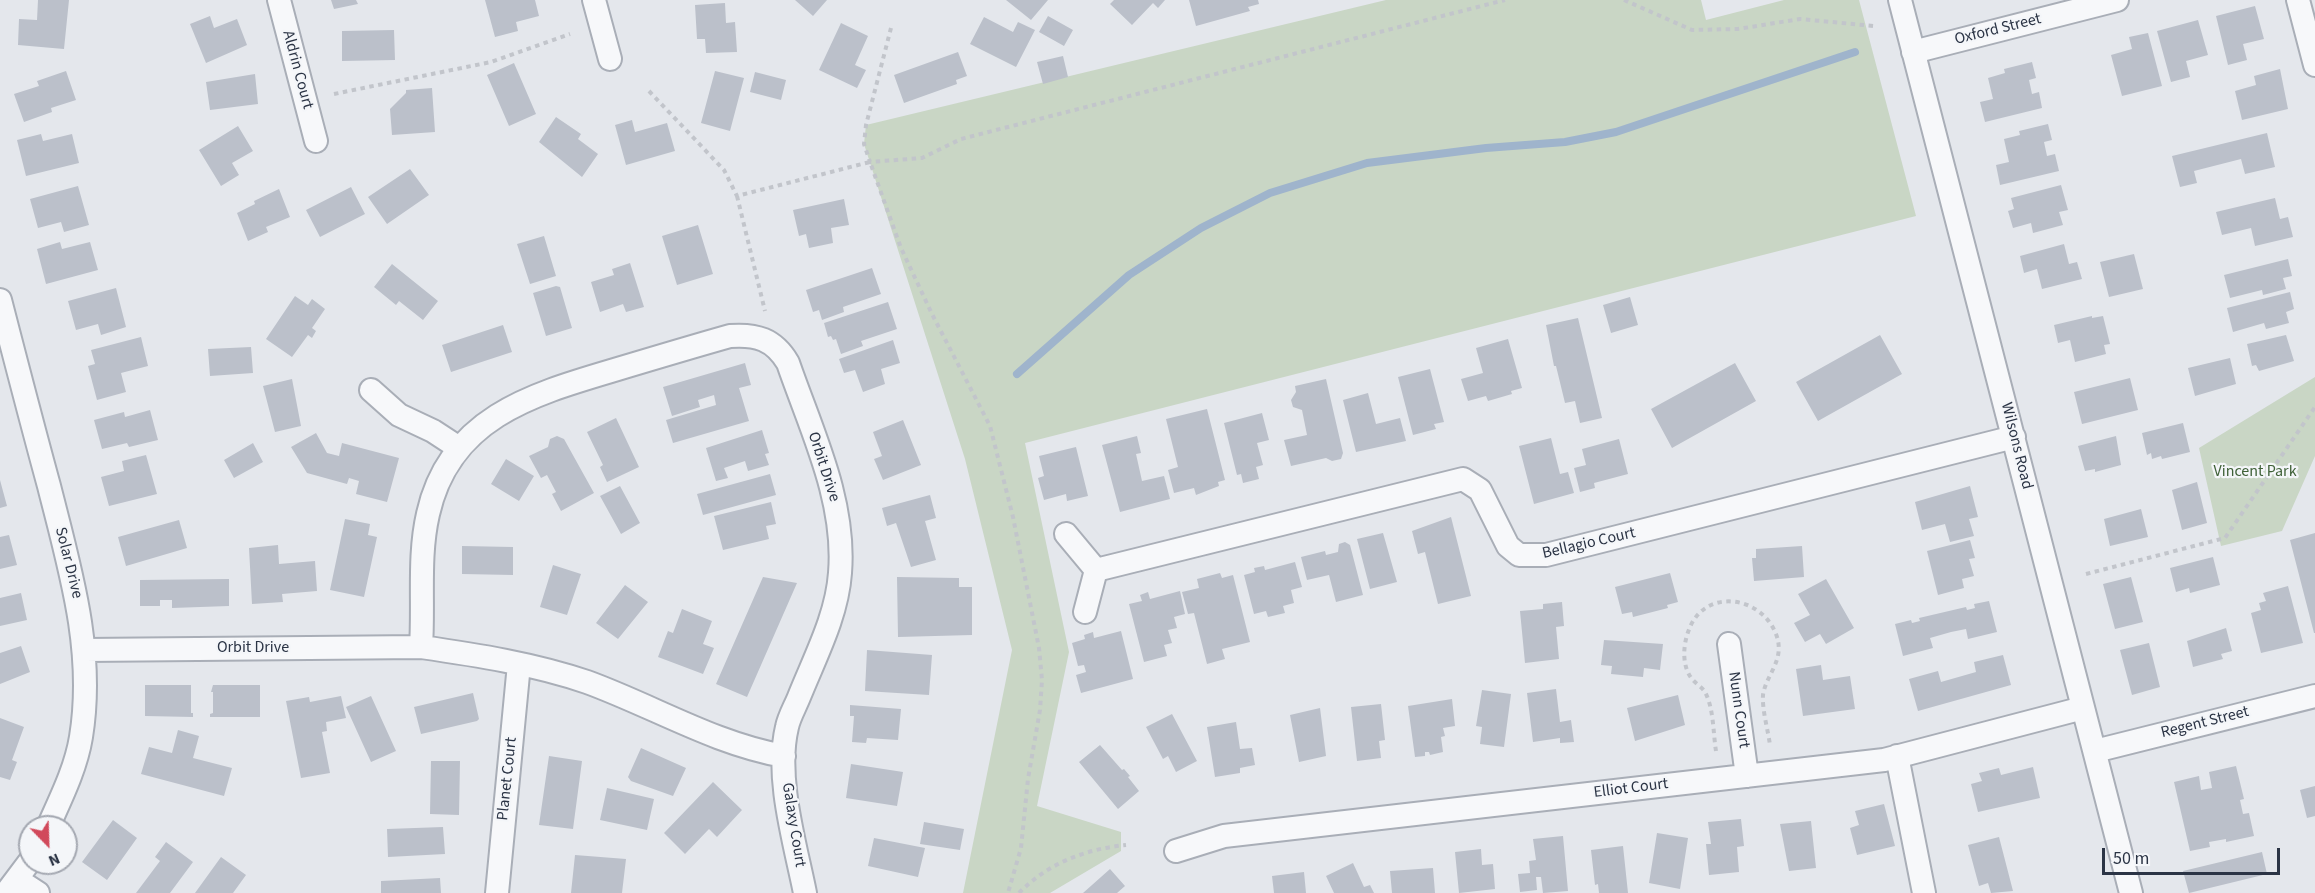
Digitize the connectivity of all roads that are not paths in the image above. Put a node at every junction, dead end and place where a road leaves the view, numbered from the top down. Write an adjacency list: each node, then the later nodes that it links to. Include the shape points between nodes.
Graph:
1 (279, 0): 9 (street, Aldrin Court)
2 (594, 0): 7 (street)
3 (1900, 0): 6 (street, Wilsons Road)
4 (2117, 0): 6 (street, Oxford Street)
5 (2298, 0): 8 (street)
6 (1913, 51): 13 (street, Wilsons Road)
7 (610, 59)
8 (2315, 65)
9 (316, 141)
10 (0, 300): 11 (street, Solar Drive)
11 (8, 361): 20 (street, Solar Drive, via 71,571)
12 (371, 390): 14 (street, via 399,415)
13 (2014, 437): 16 (street, Bellagio Court, via 1546,555 1519,555 1508,546 1480,490 1463,479); 23 (street, Wilsons Road)
14 (459, 448): 19 (street, Orbit Drive, via 428,514 423,551); 25 (street, Orbit Drive, via 492,418 549,389 730,336 752,334 780,350 788,363 836,502 841,572 836,605 787,727)
15 (1066, 534): 16 (street)
16 (1096, 570): 17 (street)
17 (1085, 612)
18 (1729, 644): 27 (street, Nunn Court)
19 (421, 647): 20 (street, Orbit Drive); 21 (street, Orbit Drive)
20 (85, 650): 28 (street, Solar Drive, via 81,739)
21 (519, 664): 25 (street, Orbit Drive, via 587,682 751,751); 32 (street, Planet Court)
22 (2315, 696): 24 (street, Regent Street)
23 (2083, 708): 24 (street, Wilsons Road); 26 (street, Elliot Court)
24 (2095, 751): 35 (street, Wilsons Road)
25 (784, 756): 33 (street, Galaxy Court, via 786,796)
26 (1897, 756): 27 (street, Elliot Court); 34 (street)
27 (1747, 776): 29 (street, Elliot Court, via 1224,836)
28 (53, 815)
29 (1176, 851)
30 (18, 878): 31 (street)
31 (38, 893)
32 (497, 893)
33 (805, 893)
34 (1924, 893)
35 (2131, 893)

